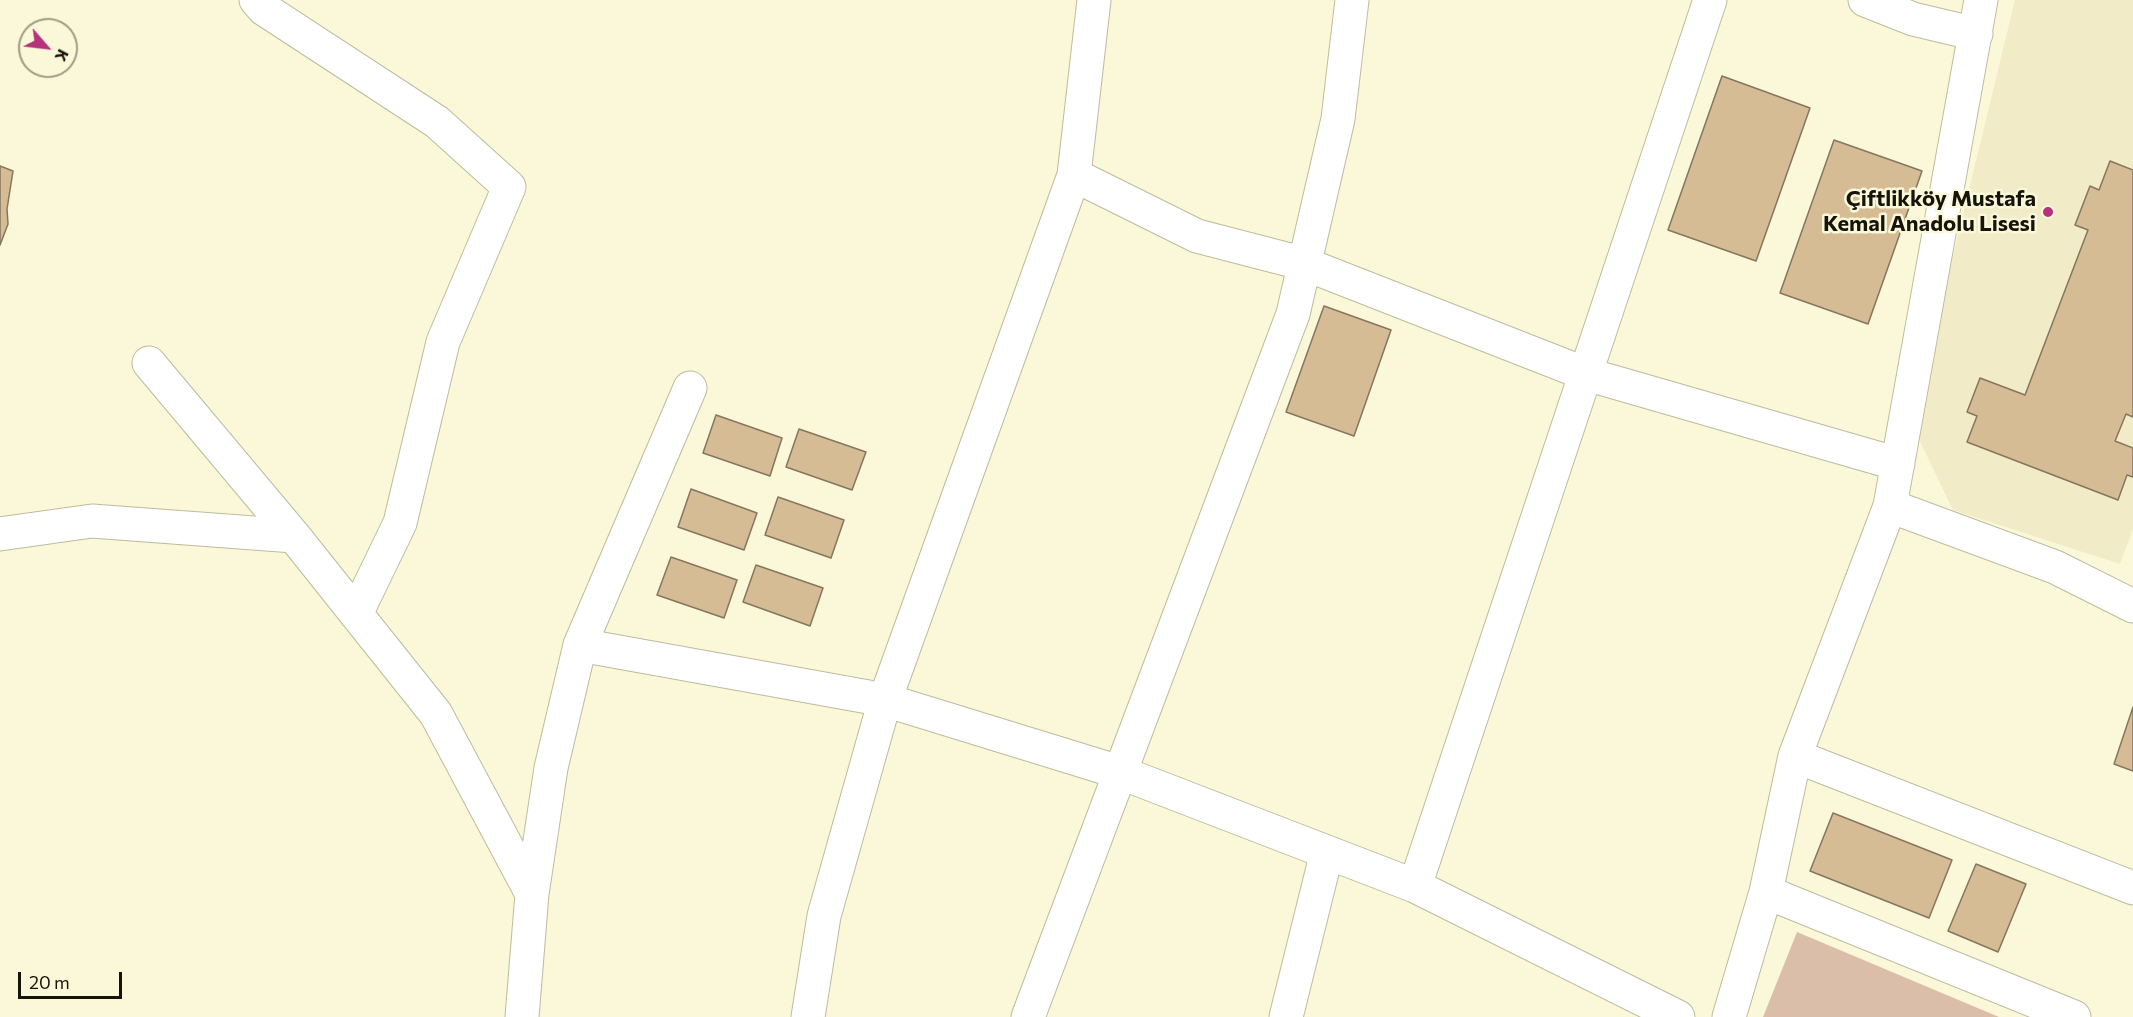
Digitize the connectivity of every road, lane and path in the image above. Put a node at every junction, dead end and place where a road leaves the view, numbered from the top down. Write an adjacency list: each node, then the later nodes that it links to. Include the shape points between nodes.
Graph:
1 (256, 0): 18 (street, via 437,122 509,187 443,342 400,523)
2 (1094, 0): 8 (street)
3 (1352, 0): 9 (street, via 1338,119)
4 (1710, 0): 11 (street)
5 (1865, 0): 7 (street, via 1913,19)
6 (1981, 0): 7 (street)
7 (1976, 34): 13 (street)
8 (1074, 176): 9 (street, via 1197,236); 20 (street)
9 (1305, 264): 11 (street); 22 (street, via 1293,314)
10 (149, 363): 16 (street)
11 (1586, 374): 13 (street); 24 (street)
12 (690, 388): 19 (street)
13 (1898, 464): 14 (street)
14 (1890, 506): 17 (street); 21 (street)
15 (0, 534): 16 (street, via 92,521)
16 (294, 536): 18 (street)
17 (2130, 596)
18 (356, 614): 27 (street, via 436,714)
19 (580, 645): 20 (street); 27 (street, via 551,768)
20 (885, 700): 22 (street); 29 (street, via 824,916)
21 (1795, 756): 25 (street); 26 (street)
22 (1119, 772): 23 (street); 30 (street)
23 (1327, 852): 24 (street); 31 (street)
24 (1415, 886): 32 (street)
25 (2133, 888)
26 (1766, 892): 33 (street); 34 (street)
27 (532, 894): 28 (street)
28 (522, 1017)
29 (808, 1017)
30 (1028, 1017)
31 (1286, 1017)
32 (1678, 1017)
33 (1729, 1017)
34 (2074, 1017)

